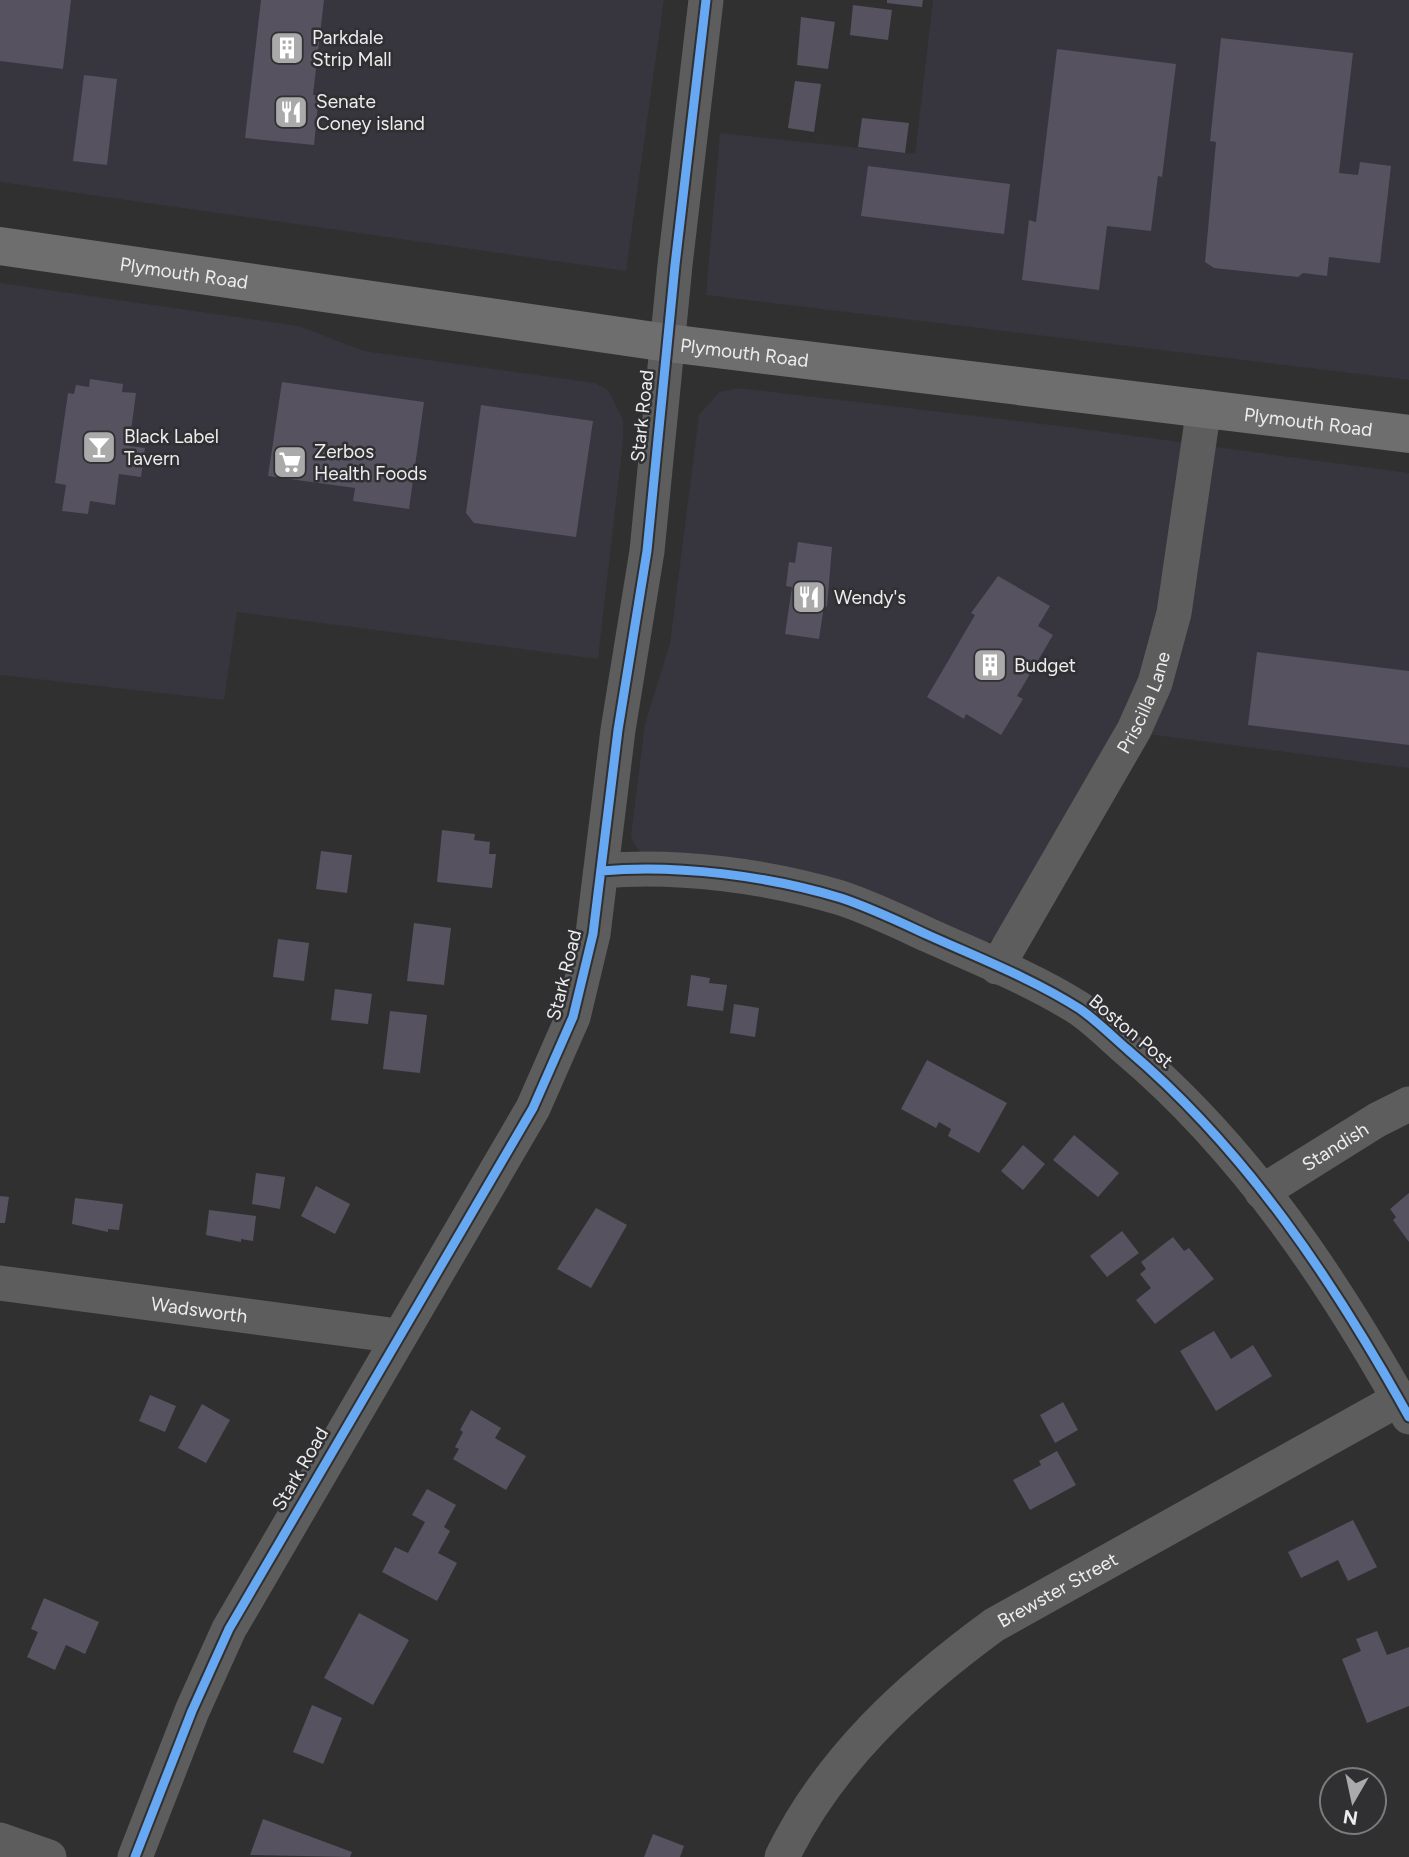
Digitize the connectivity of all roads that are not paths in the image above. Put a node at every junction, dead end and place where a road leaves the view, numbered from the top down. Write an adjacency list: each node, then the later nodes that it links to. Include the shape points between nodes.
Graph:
1 (706, 0): 3 (street, Stark Road)
2 (0, 246): 3 (main road, Plymouth Road)
3 (668, 343): 4 (main road, Plymouth Road); 6 (street, Stark Road, via 647,551)
4 (1204, 407): 5 (main road, Plymouth Road); 7 (street, Priscilla Lane, via 1174,613 1156,683)
5 (1409, 434)
6 (601, 871): 7 (street, Boston Post, via 650,867 808,889 876,911); 11 (street, Stark Road, via 586,970 555,1064)
7 (997, 967): 9 (street, Boston Post, via 1059,996 1093,1020 1161,1078)
8 (1409, 1104): 9 (street, Standish)
9 (1262, 1192): 12 (street, Boston Post, via 1343,1302)
10 (0, 1283): 11 (street, Wadsworth)
11 (398, 1336): 15 (street, Stark Road, via 229,1629)
12 (1404, 1408): 16 (street, Brewster Street, via 994,1625 949,1657 888,1711 851,1752)
13 (0, 1840): 14 (street)
14 (49, 1857)
15 (135, 1857)
16 (782, 1857)

